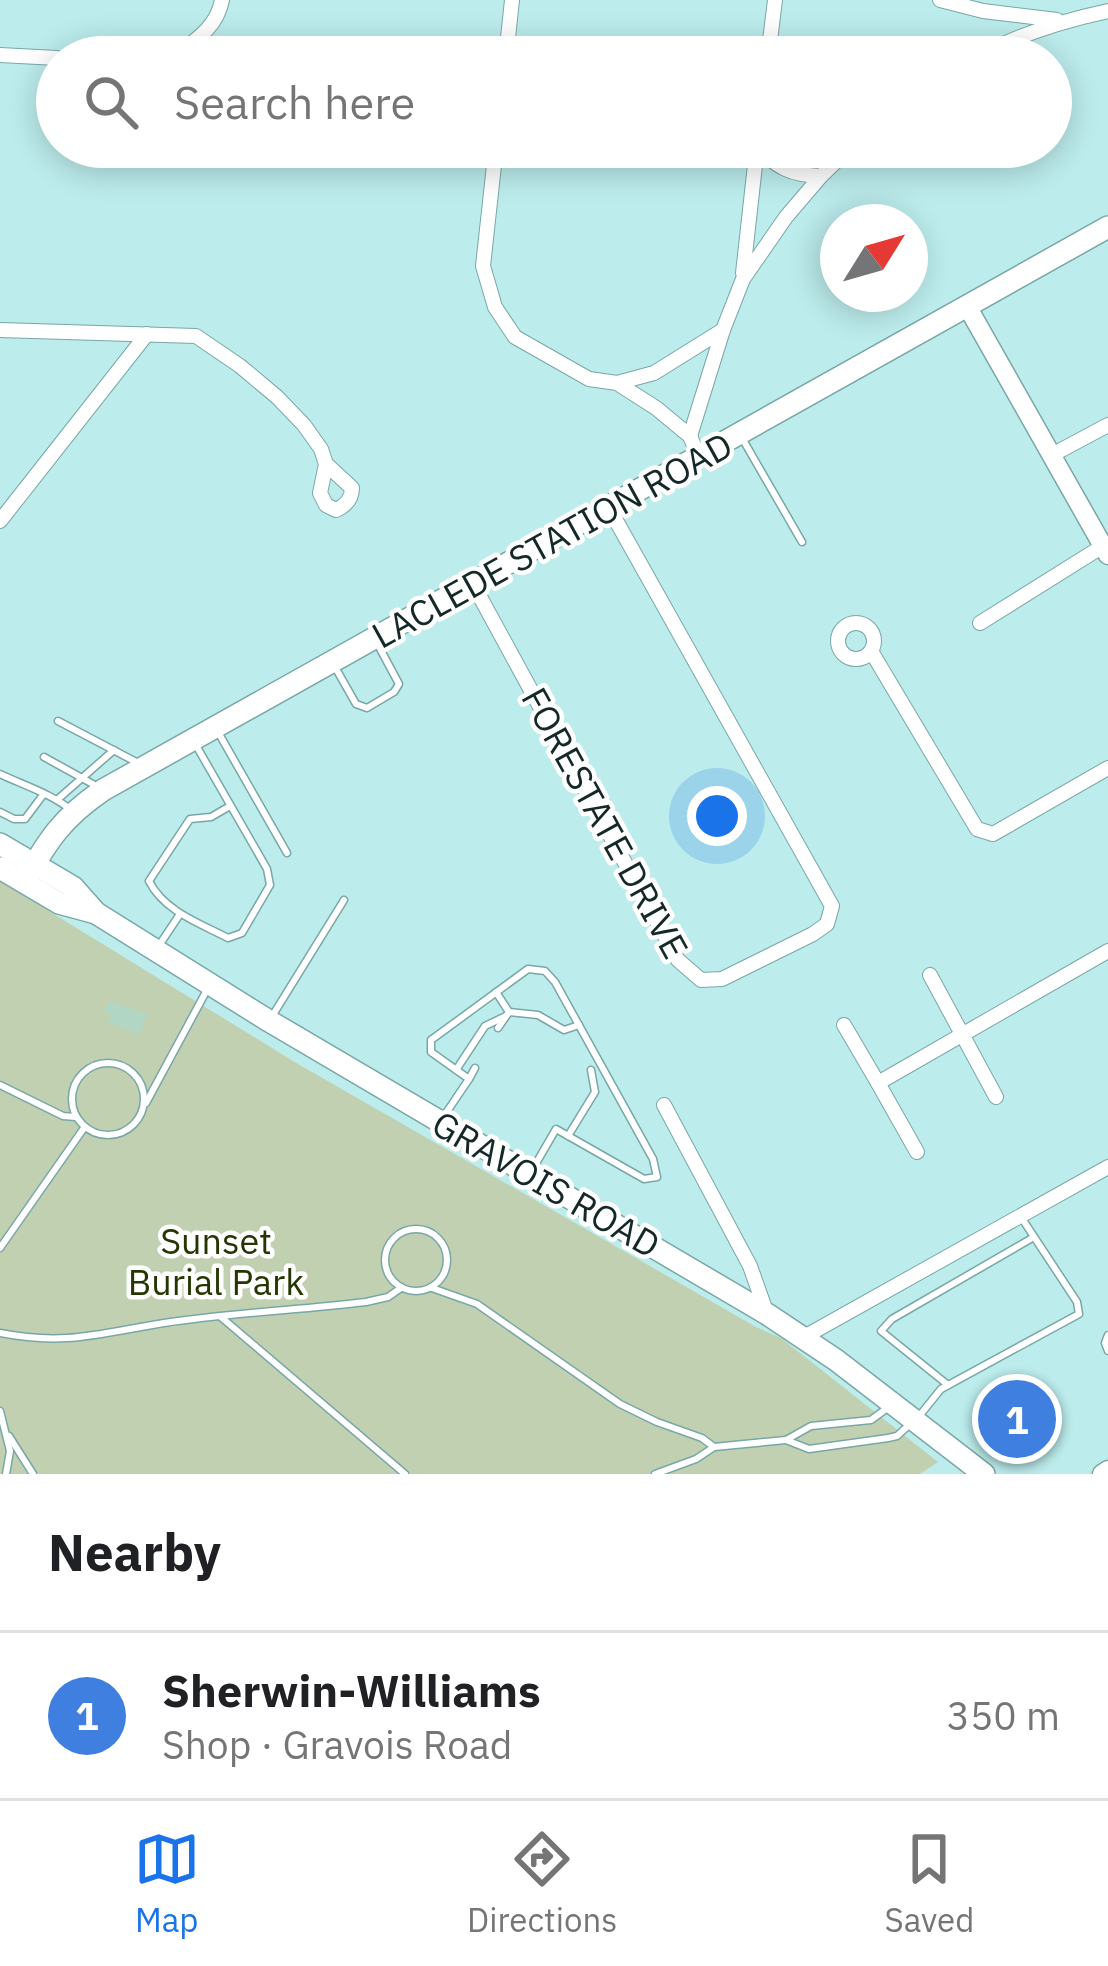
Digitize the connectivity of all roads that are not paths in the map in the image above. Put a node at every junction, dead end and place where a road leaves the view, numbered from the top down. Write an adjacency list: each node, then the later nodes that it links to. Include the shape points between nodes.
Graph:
1 (222, 0): 7 (street)
2 (512, 0): 8 (street)
3 (775, 0): 9 (street)
4 (940, 0): 6 (street)
5 (1108, 11): 6 (street)
6 (1063, 20): 10 (street)
7 (202, 36)
8 (508, 36)
9 (771, 36)
10 (1017, 36)
11 (0, 55): 12 (street)
12 (36, 57)
13 (494, 168): 24 (street, via 483,266 495,308 515,337 589,379)
14 (755, 168): 19 (street)
15 (782, 168): 17 (street)
16 (829, 168): 17 (street)
17 (820, 176): 19 (street)
18 (1108, 227): 20 (main road, LACLEDE STATION ROAD)
19 (743, 278): 22 (street)
20 (968, 306): 26 (main road, LACLEDE STATION ROAD); 28 (street)
21 (0, 330): 23 (street)
22 (723, 330): 24 (street, via 654,373); 27 (street)
23 (147, 334): 30 (street, via 196,335 240,365 304,425); 32 (street)
24 (617, 383): 27 (street)
25 (1108, 424): 28 (street)
26 (740, 434): 29 (main road, LACLEDE STATION ROAD); 33 (lane)
27 (689, 436): 29 (street)
28 (1050, 456): 34 (street)
29 (699, 458): 31 (main road, LACLEDE STATION ROAD)
30 (326, 464)
31 (609, 508): 35 (main road, LACLEDE STATION ROAD); 35 (street, FORESTATE DRIVE, via 832,906 814,934 722,980 689,972)
32 (0, 521)
33 (802, 542)
34 (1106, 551): 36 (street)
35 (473, 584): 37 (main road, LACLEDE STATION ROAD)
36 (980, 623)
37 (375, 640): 39 (main road, LACLEDE STATION ROAD); 39 (lane, via 399,684 368,708 356,704)
38 (871, 651): 46 (street, via 977,829 993,833)
39 (332, 663): 41 (main road, LACLEDE STATION ROAD)
40 (58, 721): 43 (lane)
41 (216, 729): 42 (main road, LACLEDE STATION ROAD); 55 (lane)
42 (194, 741): 45 (main road, LACLEDE STATION ROAD); 51 (lane)
43 (114, 750): 45 (lane); 48 (lane)
44 (44, 757): 48 (lane)
45 (146, 767): 48 (main road, LACLEDE STATION ROAD)
46 (1108, 768)
47 (0, 774): 49 (lane)
48 (93, 785): 50 (main road, LACLEDE STATION ROAD)
49 (43, 795): 50 (lane); 52 (lane, via 25,819)
50 (65, 805): 53 (main road, LACLEDE STATION ROAD)
51 (230, 806): 58 (lane, via 190,819 149,881); 58 (lane, via 270,885 242,933 228,938)
52 (0, 812)
53 (55, 831): 54 (main road); 56 (main road, LACLEDE STATION ROAD)
54 (2, 853): 56 (main road, GRAVOIS ROAD)
55 (287, 853)
56 (29, 873): 59 (main road, GRAVOIS ROAD, via 59,903 96,913)
57 (344, 900): 65 (lane)
58 (180, 914): 59 (lane)
59 (156, 951): 62 (main road, GRAVOIS ROAD)
60 (1108, 951): 69 (street)
61 (930, 975): 69 (street)
62 (210, 985): 65 (main road, GRAVOIS ROAD); 80 (lane)
63 (496, 992): 64 (lane); 67 (lane, via 528,969 545,970); 72 (lane, via 431,1040 431,1052)
64 (508, 1014): 67 (lane, via 538,1015 564,1030); 68 (lane); 72 (lane, via 484,1026)
65 (269, 1022): 83 (main road, GRAVOIS ROAD)
66 (844, 1024): 75 (street)
67 (580, 1025): 70 (lane)
68 (499, 1028)
69 (962, 1036): 75 (street); 78 (street)
70 (598, 1059): 73 (lane); 86 (lane, via 656,1178 644,1179)
71 (475, 1067): 74 (lane)
72 (456, 1070): 74 (lane)
73 (591, 1070): 76 (lane); 86 (lane, via 595,1092)
74 (469, 1078): 83 (lane)
75 (878, 1083): 87 (street)
76 (582, 1084)
77 (0, 1085): 81 (lane)
78 (996, 1097)
79 (664, 1105): 95 (street)
80 (143, 1109): 81 (lane, via 136,1075 103,1062 75,1082); 84 (lane, via 118,1134)
81 (76, 1118): 84 (lane)
82 (562, 1119): 85 (lane)
83 (440, 1122): 89 (main road, GRAVOIS ROAD)
84 (85, 1127): 92 (lane)
85 (556, 1129): 86 (lane); 89 (lane)
86 (568, 1136)
87 (917, 1152)
88 (1108, 1167): 90 (street)
89 (529, 1175): 95 (main road, GRAVOIS ROAD)
90 (1020, 1216): 91 (lane); 99 (street)
91 (1034, 1237): 101 (lane, via 1078,1314); 101 (lane, via 881,1331)
92 (0, 1248)
93 (401, 1288): 94 (lane); 94 (lane, via 385,1255 411,1229 438,1237 447,1254); 96 (lane, via 367,1302)
94 (432, 1288): 107 (lane, via 477,1304 620,1404)
95 (767, 1314): 99 (main road, GRAVOIS ROAD)
96 (221, 1317): 97 (lane, via 66,1340); 110 (lane)
97 (0, 1333)
98 (1108, 1334): 100 (lane)
99 (804, 1337): 102 (main road, GRAVOIS ROAD)
100 (1108, 1351)
101 (948, 1385): 104 (lane)
102 (894, 1404): 104 (main road, GRAVOIS ROAD); 106 (lane, via 871,1420 811,1426)
103 (0, 1411): 105 (lane)
104 (916, 1420): 106 (lane, via 888,1438 809,1449); 112 (main road, GRAVOIS ROAD)
105 (8, 1432): 108 (lane); 109 (lane)
106 (786, 1440): 107 (lane)
107 (714, 1448): 111 (lane)
108 (6, 1474)
109 (33, 1474)
110 (405, 1474)
111 (655, 1474)
112 (984, 1474)

